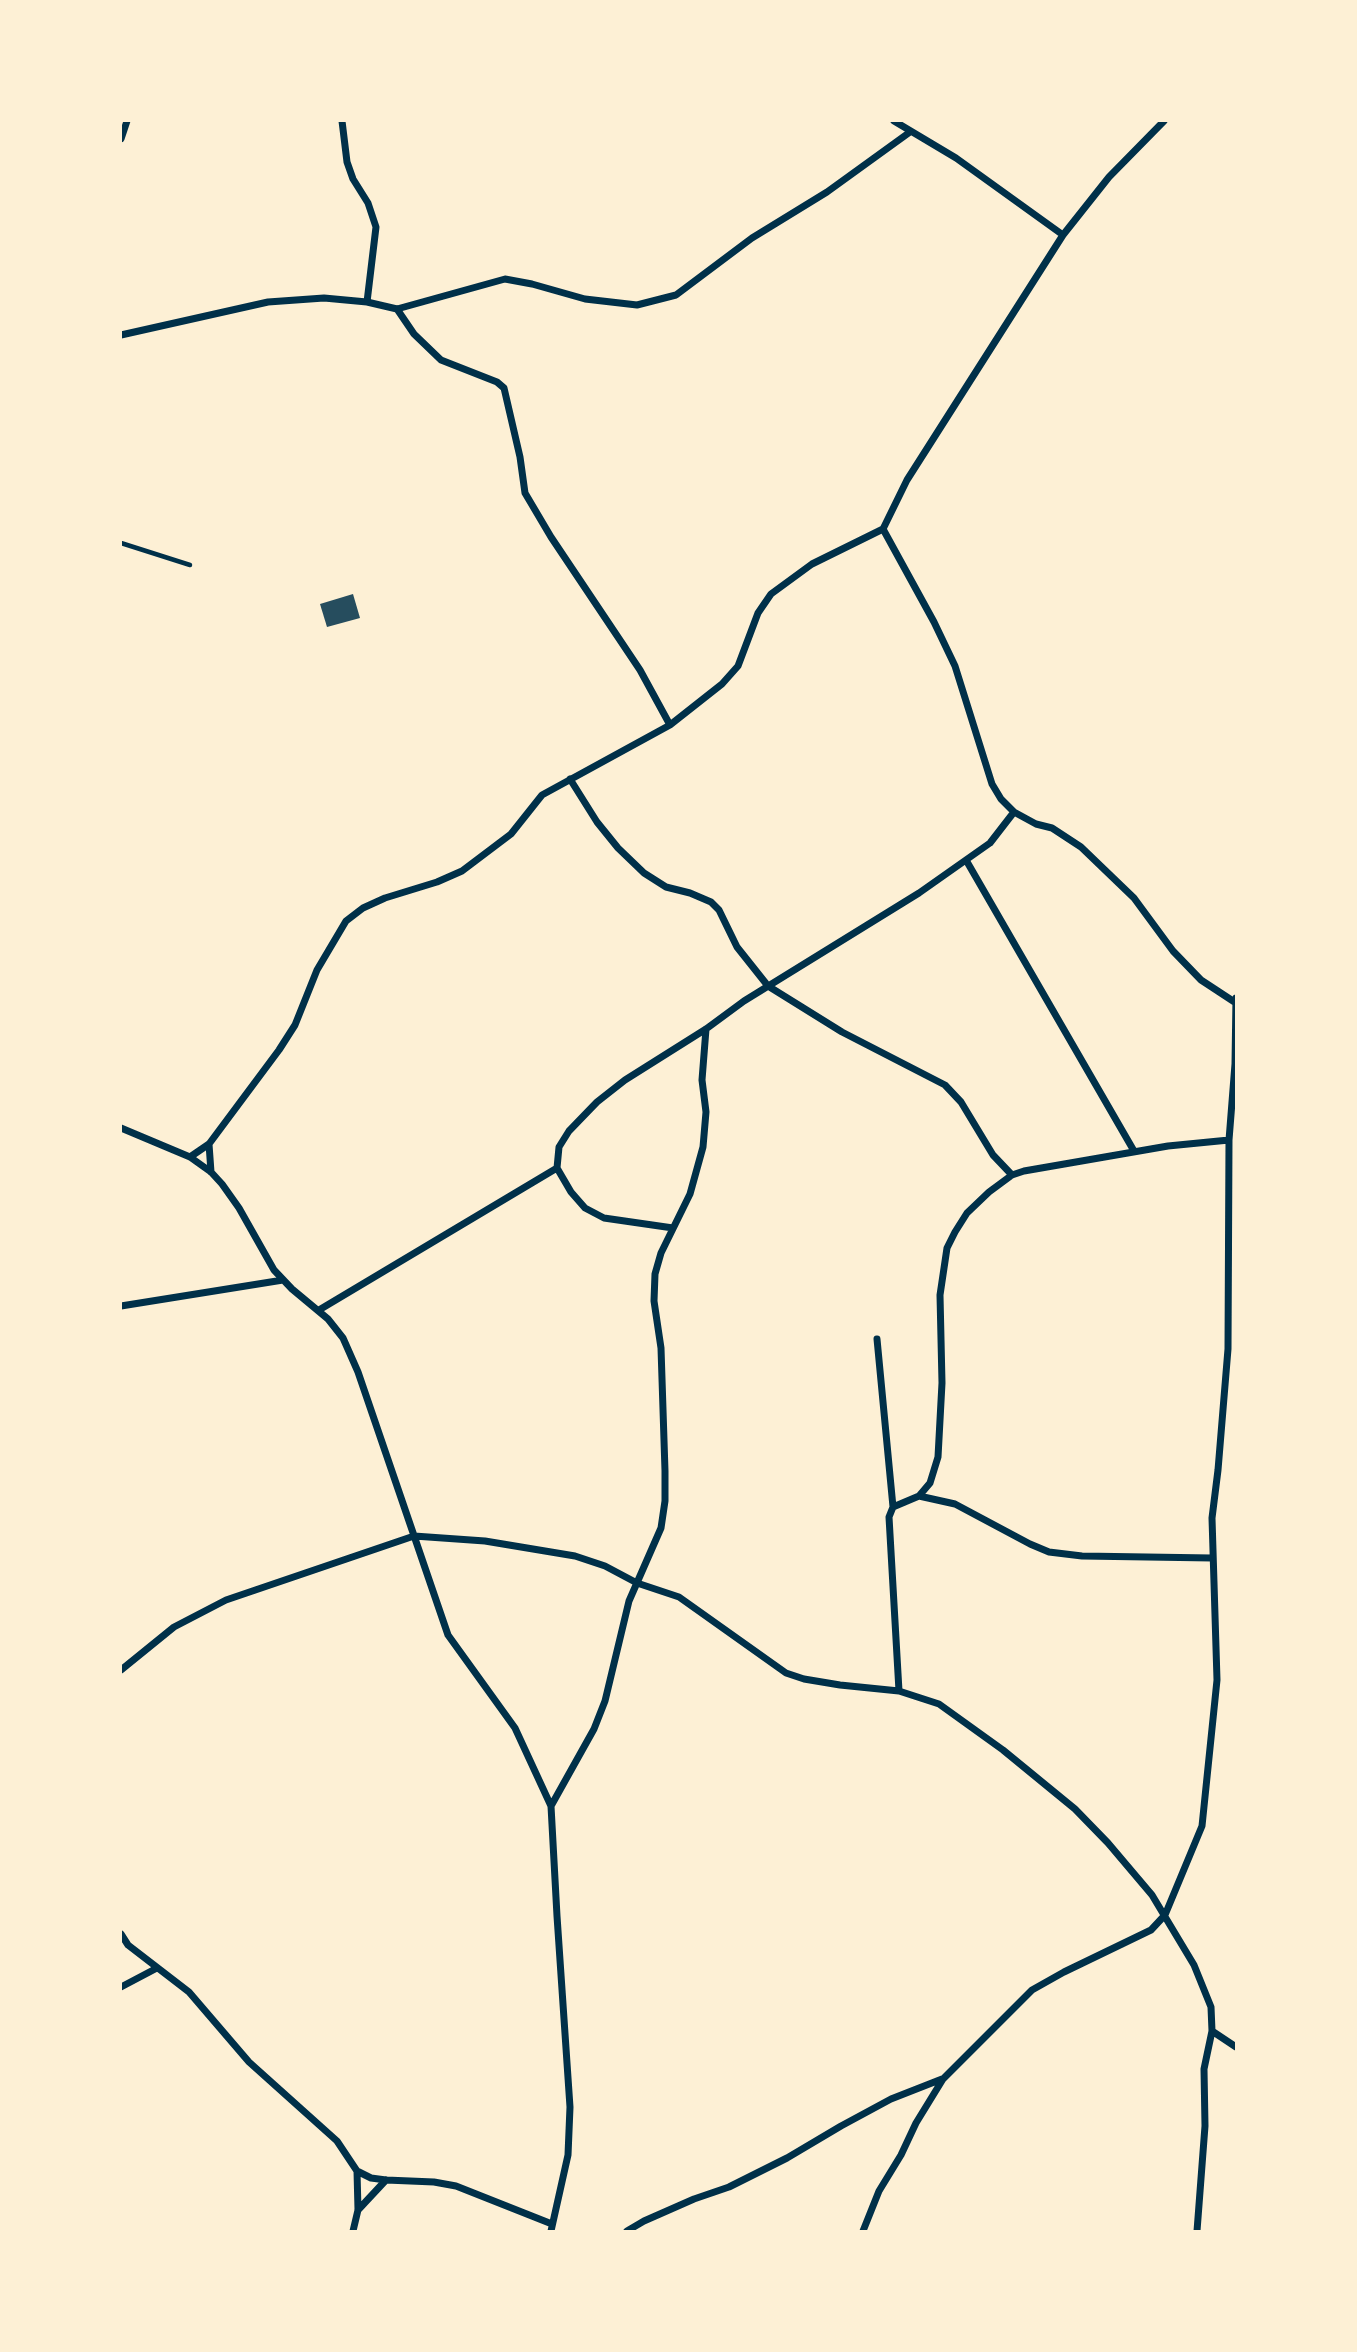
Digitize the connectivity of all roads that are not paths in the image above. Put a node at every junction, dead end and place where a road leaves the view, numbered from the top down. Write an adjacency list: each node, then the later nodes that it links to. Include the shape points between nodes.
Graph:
1 (127, 121): 6 (street)
2 (342, 121): 8 (street, via 347,162 376,227)
3 (894, 121): 5 (street)
4 (1164, 121): 7 (street, via 1109,177)
5 (910, 132): 7 (street, via 956,158); 9 (street, via 676,295 637,305 585,299 505,279)
6 (121, 139)
7 (1063, 235): 11 (street, via 907,480)
8 (368, 302): 9 (street); 10 (street, via 324,298 268,302)
9 (397, 309): 14 (street, via 414,334 441,359 504,388 525,493 640,670)
10 (121, 335)
11 (883, 529): 14 (street, via 812,564 771,594 758,613 738,666); 16 (street, via 955,666 992,784)
12 (121, 542): 13 (lane)
13 (190, 565)
14 (670, 725): 15 (street)
15 (570, 779): 18 (street, via 597,822 644,873 666,887 711,902 719,910 737,947); 24 (street, via 542,795 510,834 462,871 386,898 346,921 317,970 295,1025)
16 (1014, 811): 17 (street, via 990,843); 20 (street, via 1081,847 1135,898 1173,951 1201,980)
17 (966, 860): 18 (street); 25 (street)
18 (768, 986): 21 (street); 29 (street, via 842,1032 945,1085)
19 (1236, 998): 20 (street)
20 (1236, 1003): 23 (street)
21 (706, 1030): 27 (street, via 597,1102 559,1147); 30 (street, via 703,1147 690,1194)
22 (121, 1128): 26 (street)
23 (1229, 1140): 25 (street); 38 (street, via 1228,1349)
24 (209, 1144): 26 (street); 28 (street)
25 (1134, 1151): 29 (street)
26 (190, 1157): 28 (street)
27 (557, 1168): 30 (street, via 585,1208 604,1218); 33 (street)
28 (211, 1172): 31 (street)
29 (1012, 1175): 35 (street, via 967,1213 947,1248 940,1295 938,1457 930,1483)
30 (673, 1228): 39 (street, via 661,1253 654,1287 661,1348 665,1501 661,1528)
31 (283, 1280): 32 (street); 33 (street)
32 (121, 1306)
33 (319, 1310): 37 (street, via 343,1338 358,1372)
34 (877, 1339): 36 (street)
35 (919, 1496): 36 (street); 38 (street, via 955,1504 1049,1552)
36 (893, 1507): 41 (street, via 888,1517)
37 (414, 1536): 39 (street, via 485,1541 575,1556); 40 (street, via 226,1600 174,1626); 42 (street, via 448,1635 514,1728)
38 (1212, 1558): 43 (street, via 1217,1680 1202,1826)
39 (638, 1583): 41 (street, via 679,1597 786,1673); 42 (street, via 623,1619 598,1720)
40 (121, 1670)
41 (900, 1691): 43 (street, via 956,1714 1038,1777 1108,1843)
42 (551, 1806): 53 (street, via 570,2107 568,2155)
43 (1165, 1915): 47 (street, via 1205,1988); 49 (street, via 1151,1930 1032,1990)
44 (121, 1934): 45 (street)
45 (157, 1968): 46 (street); 50 (street, via 190,1992 249,2062 337,2141)
46 (121, 1987)
47 (1212, 2031): 48 (street); 57 (street, via 1204,2069)
48 (1236, 2047)
49 (943, 2079): 55 (street, via 891,2099 729,2187); 56 (street, via 878,2190)
50 (357, 2171): 51 (street); 52 (street)
51 (386, 2180): 52 (street); 53 (street, via 456,2186)
52 (358, 2210): 54 (street)
53 (551, 2228)
54 (353, 2231)
55 (627, 2231)
56 (863, 2231)
57 (1197, 2231)

